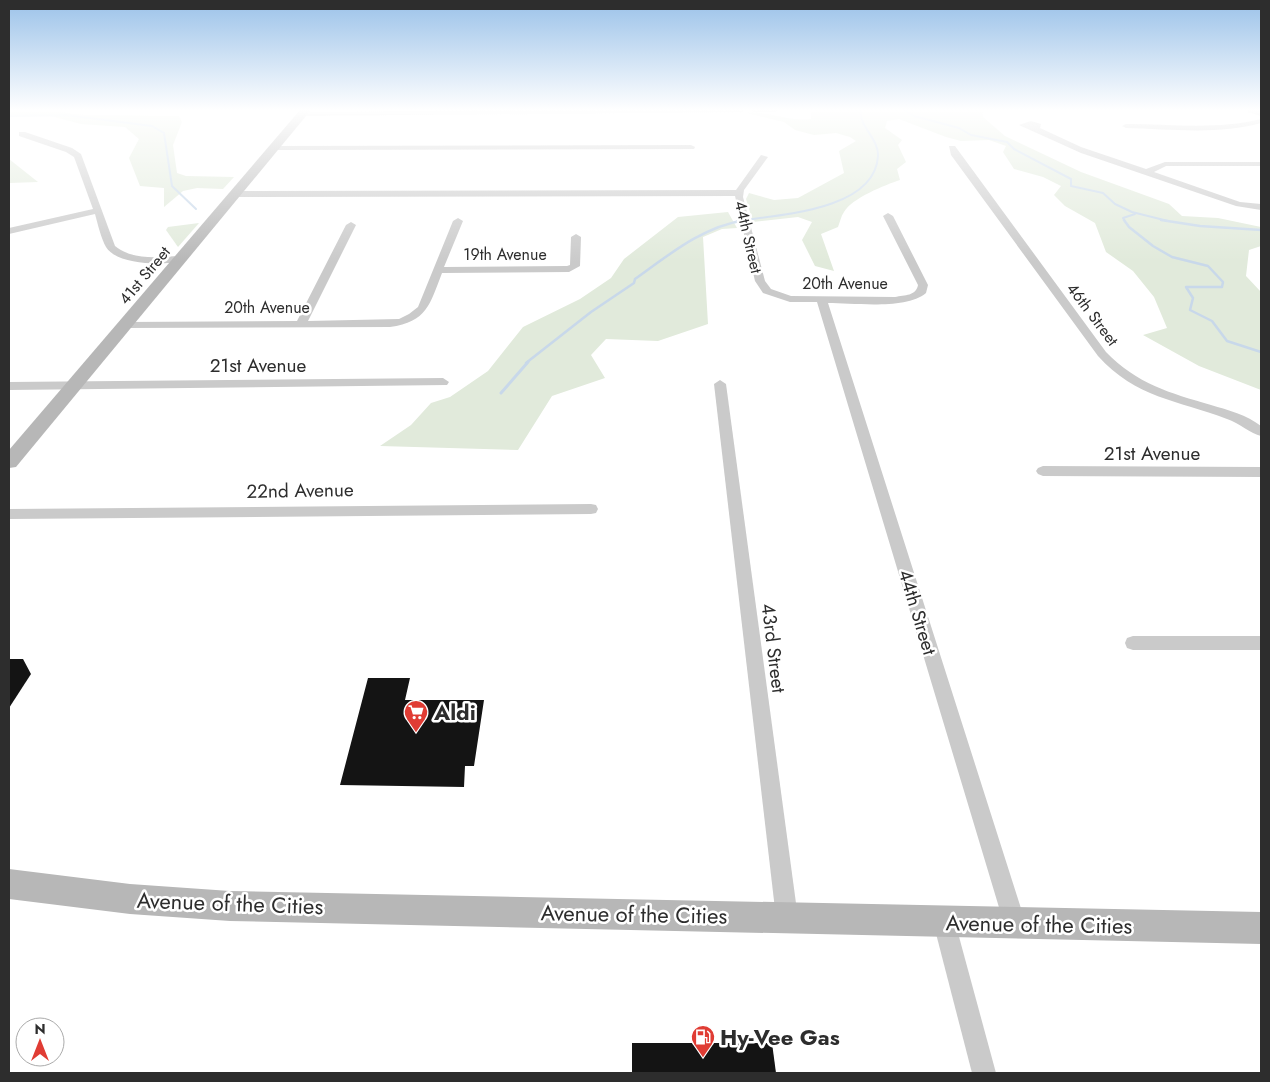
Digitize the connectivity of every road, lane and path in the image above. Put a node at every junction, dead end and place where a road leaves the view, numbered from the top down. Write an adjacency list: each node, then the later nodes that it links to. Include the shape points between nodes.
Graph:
1 (80, 160): 11 (street)
2 (263, 160): 9 (street, 41st Street)
3 (762, 160): 8 (street, 44th Street)
4 (960, 160): 27 (street, 46th Street, via 1116,369 1160,394 1233,416)
5 (1113, 160): 7 (street)
6 (1261, 164): 7 (street, via 1165,164)
7 (1147, 172): 10 (street, via 1248,206)
8 (739, 193): 9 (street); 19 (street, 44th Street, via 760,281)
9 (235, 194): 17 (street, 41st Street)
10 (1261, 207)
11 (98, 211): 15 (street); 17 (street, via 111,247 118,253 137,258)
12 (888, 216): 20 (street, 20th Avenue, via 920,276 922,291 915,297 895,300)
13 (458, 221): 18 (street)
14 (351, 225): 21 (street)
15 (9, 231)
16 (576, 237): 18 (street, 19th Avenue, via 573,267 559,270)
17 (180, 259): 22 (street, 41st Street)
18 (437, 270): 21 (street, 20th Avenue, via 423,308 409,320 387,324)
19 (767, 291): 20 (street, 20th Avenue, via 790,299)
20 (822, 300): 38 (street, 44th Street)
21 (301, 323): 22 (street, 20th Avenue)
22 (125, 325): 25 (street, 41st Street)
23 (443, 382): 25 (street, 21st Avenue)
24 (720, 384): 36 (street, 43rd Street)
25 (73, 385): 26 (street); 28 (street, 41st Street)
26 (9, 386)
27 (1261, 432)
28 (9, 462)
29 (1043, 471): 30 (street, 21st Avenue)
30 (1261, 472)
31 (592, 509): 32 (street, 22nd Avenue)
32 (9, 514)
33 (1133, 643): 34 (street)
34 (1261, 643)
35 (9, 884): 36 (street, Avenue of the Cities, via 130,899 230,906)
36 (787, 918): 37 (street, Avenue of the Cities)
37 (944, 922): 38 (street, Avenue of the Cities); 40 (street)
38 (1015, 924): 39 (street, Avenue of the Cities)
39 (1259, 931)
40 (984, 1073)

